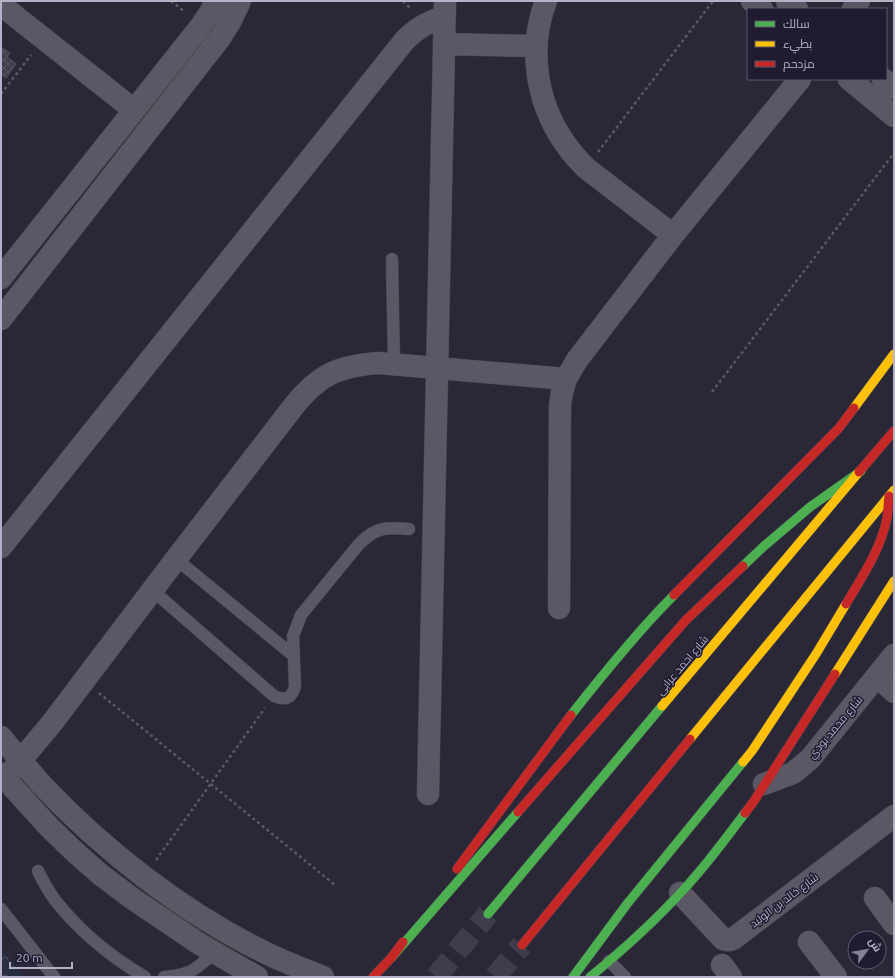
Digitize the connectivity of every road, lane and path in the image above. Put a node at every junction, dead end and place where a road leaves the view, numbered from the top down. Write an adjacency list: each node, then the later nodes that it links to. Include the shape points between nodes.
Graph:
1 (216, 1): 19 (street, via 201,26)
2 (240, 1): 24 (street, via 220,38)
3 (546, 1): 13 (street)
4 (713, 1): 22 (path)
5 (752, 1): 8 (street)
6 (787, 1): 9 (street)
7 (1, 5): 11 (street)
8 (761, 8)
9 (796, 8)
10 (445, 9): 12 (street); 38 (street, via 405,40)
11 (44, 39): 18 (path); 19 (street)
12 (444, 44): 13 (street); 31 (street)
13 (536, 46): 22 (street, via 538,80 548,112 564,142)
14 (799, 80): 25 (street)
15 (850, 80): 20 (street)
16 (884, 80): 17 (street)
17 (894, 88)
18 (1, 94)
19 (134, 110): 23 (street)
20 (894, 116)
21 (894, 153): 33 (path)
22 (586, 168): 25 (street)
23 (72, 189): 24 (street); 27 (street)
24 (90, 205): 28 (street)
25 (673, 235): 32 (street, via 577,360)
26 (392, 259): 30 (lane)
27 (1, 278)
28 (1, 319)
29 (894, 354): 67 (main road, via 839,428 661,608 608,668)
30 (394, 364): 31 (street); 39 (street, via 361,364 330,374 315,383 303,394)
31 (437, 368): 32 (street); 54 (street)
32 (566, 379): 42 (street, via 560,405)
33 (712, 392)
34 (894, 431): 35 (main road, شارع احمد عرابى)
35 (861, 471): 62 (main road, شارع احمد عرابى); 67 (main road, via 810,507 763,547 686,620)
36 (891, 493): 65 (main road); 75 (main road, via 881,539 870,563 774,719 752,751 628,904)
37 (409, 529): 44 (lane, via 378,530 359,544 301,615 293,636)
38 (1, 547)
39 (176, 559): 41 (street); 44 (lane)
40 (894, 581): 53 (main road)
41 (152, 590): 46 (street); 48 (lane)
42 (559, 608)
43 (894, 655): 45 (street, شارع محمد بودي)
44 (294, 656): 48 (lane, via 294,691 285,699)
45 (877, 676): 47 (street); 53 (street, شارع محمد بودي, via 810,759 793,773)
46 (84, 681): 50 (street, via 52,724); 52 (path)
47 (894, 692)
48 (274, 696): 52 (path)
49 (1, 736): 50 (street)
50 (20, 760): 51 (street); 57 (street, via 77,819)
51 (2, 778): 66 (street, via 51,829 101,875 165,922)
52 (210, 784): 57 (path); 58 (path)
53 (764, 784): 59 (main road, via 710,860)
54 (428, 794)
55 (894, 816): 59 (street, شارع خالد بن الوليد, via 730,941 723,939)
56 (38, 871): 70 (lane, via 55,900 88,936)
57 (144, 876): 73 (street, via 182,904 237,938)
58 (335, 885)
59 (680, 893): 68 (main road)
60 (875, 898): 63 (street)
61 (1, 909): 69 (lane)
62 (488, 914)
63 (894, 924)
64 (809, 942): 78 (street)
65 (522, 945)
66 (215, 952): 71 (lane, via 192,971 179,976); 72 (street)
67 (392, 957): 74 (main road)
68 (609, 961): 76 (main road); 77 (lane)
69 (54, 977)
70 (145, 977)
71 (164, 977)
72 (257, 977)
73 (323, 977)
74 (373, 977)
75 (573, 977)
76 (590, 977)
77 (625, 977)
78 (836, 977)

